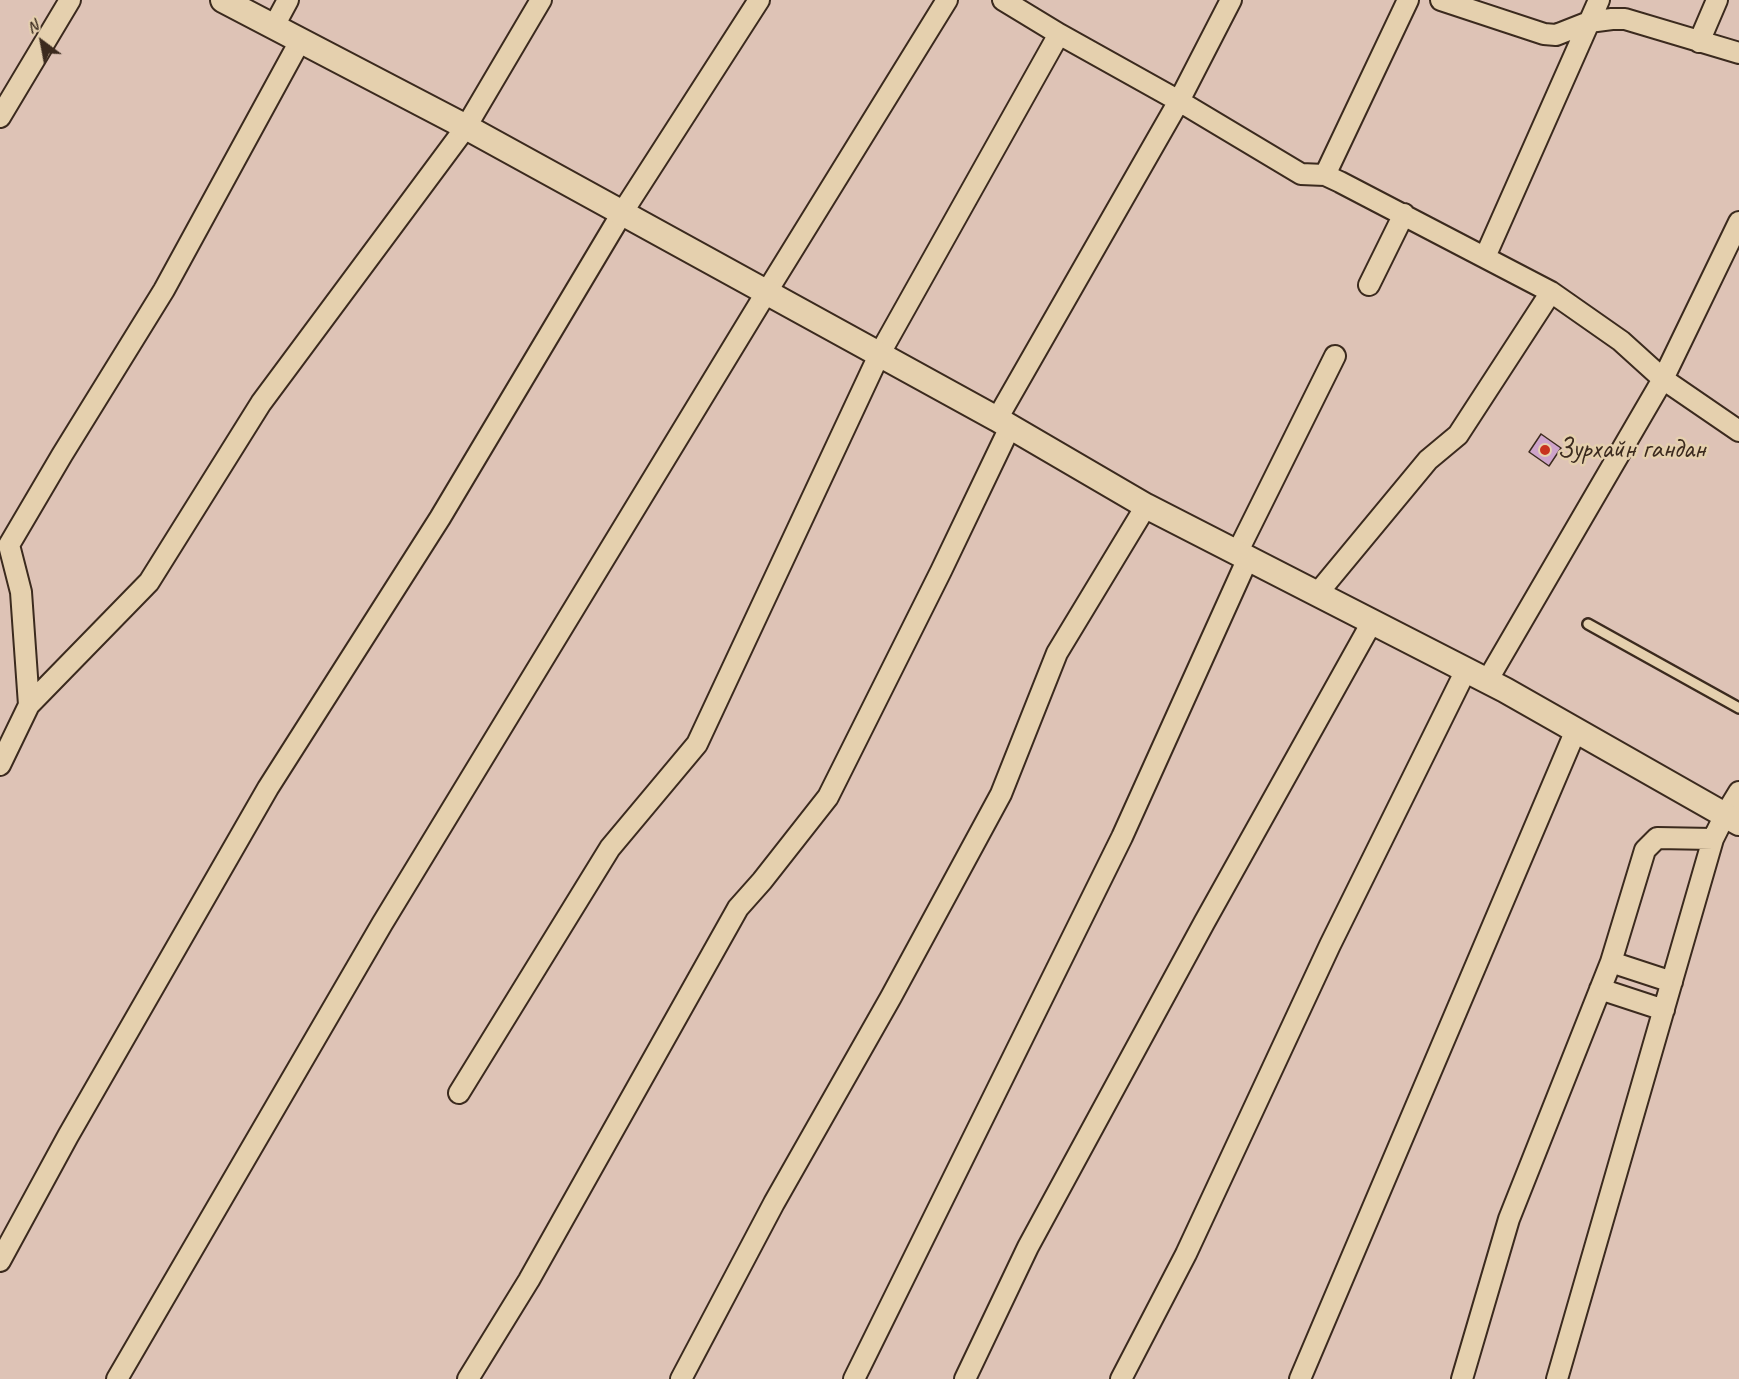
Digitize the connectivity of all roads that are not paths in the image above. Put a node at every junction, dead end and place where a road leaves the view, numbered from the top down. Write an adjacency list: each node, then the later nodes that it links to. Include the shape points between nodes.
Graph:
1 (70, 0): 20 (street)
2 (224, 0): 14 (street)
3 (288, 0): 14 (street)
4 (541, 0): 21 (street)
5 (759, 0): 23 (street)
6 (947, 0): 29 (street)
7 (1003, 0): 15 (street)
8 (1232, 0): 19 (street)
9 (1408, 0): 22 (street)
10 (1441, 0): 13 (street, via 1544,34 1556,35)
11 (1599, 0): 13 (street)
12 (1718, 0): 17 (street)
13 (1589, 22): 17 (street, via 1625,20); 26 (street)
14 (274, 27): 16 (street)
15 (1059, 33): 19 (street); 30 (street)
16 (300, 40): 21 (street); 42 (street, via 164,290 9,545 21,592)
17 (1699, 42): 18 (street)
18 (1739, 53)
19 (1179, 101): 22 (street, via 1301,174); 33 (street)
20 (0, 117)
21 (466, 127): 23 (street); 42 (street, via 261,403 149,582)
22 (1325, 175): 24 (street)
23 (622, 213): 29 (street); 54 (street, via 440,518 268,788)
24 (1404, 214): 26 (street); 27 (street)
25 (1739, 222): 32 (street)
26 (1485, 258): 28 (street)
27 (1369, 285)
28 (1551, 292): 32 (street, via 1621,341); 37 (street, via 1458,435 1428,460)
29 (766, 293): 30 (street); 55 (street, via 382,924)
30 (879, 355): 33 (street); 53 (street, via 697,744 610,848)
31 (1335, 356): 36 (street)
32 (1664, 379): 34 (street); 41 (street)
33 (1003, 423): 35 (street); 56 (street, via 941,571 828,797 738,908 529,1280)
34 (1739, 431)
35 (1146, 506): 36 (street); 57 (street, via 1057,654 1001,794)
36 (1243, 555): 37 (street); 58 (street, via 1122,837)
37 (1317, 594): 38 (street)
38 (1372, 622): 40 (street); 59 (street, via 1028,1247)
39 (1588, 624): 43 (lane)
40 (1466, 670): 41 (street); 60 (street, via 1330,945 1186,1254)
41 (1487, 681): 44 (street)
42 (29, 705): 45 (street)
43 (1739, 708)
44 (1576, 730): 47 (street); 61 (street)
45 (0, 765)
46 (1739, 792): 47 (street)
47 (1732, 819): 48 (street)
48 (1713, 839): 49 (street, via 1657,838 1645,850); 50 (street)
49 (1611, 962): 50 (street); 51 (street)
50 (1672, 982): 52 (street)
51 (1600, 989): 52 (street); 62 (street, via 1509,1219)
52 (1664, 1010): 63 (street)
53 (459, 1093)
54 (0, 1261)
55 (117, 1379)
56 (468, 1379)
57 (681, 1379)
58 (854, 1379)
59 (965, 1379)
60 (1121, 1379)
61 (1300, 1379)
62 (1462, 1379)
63 (1557, 1379)

